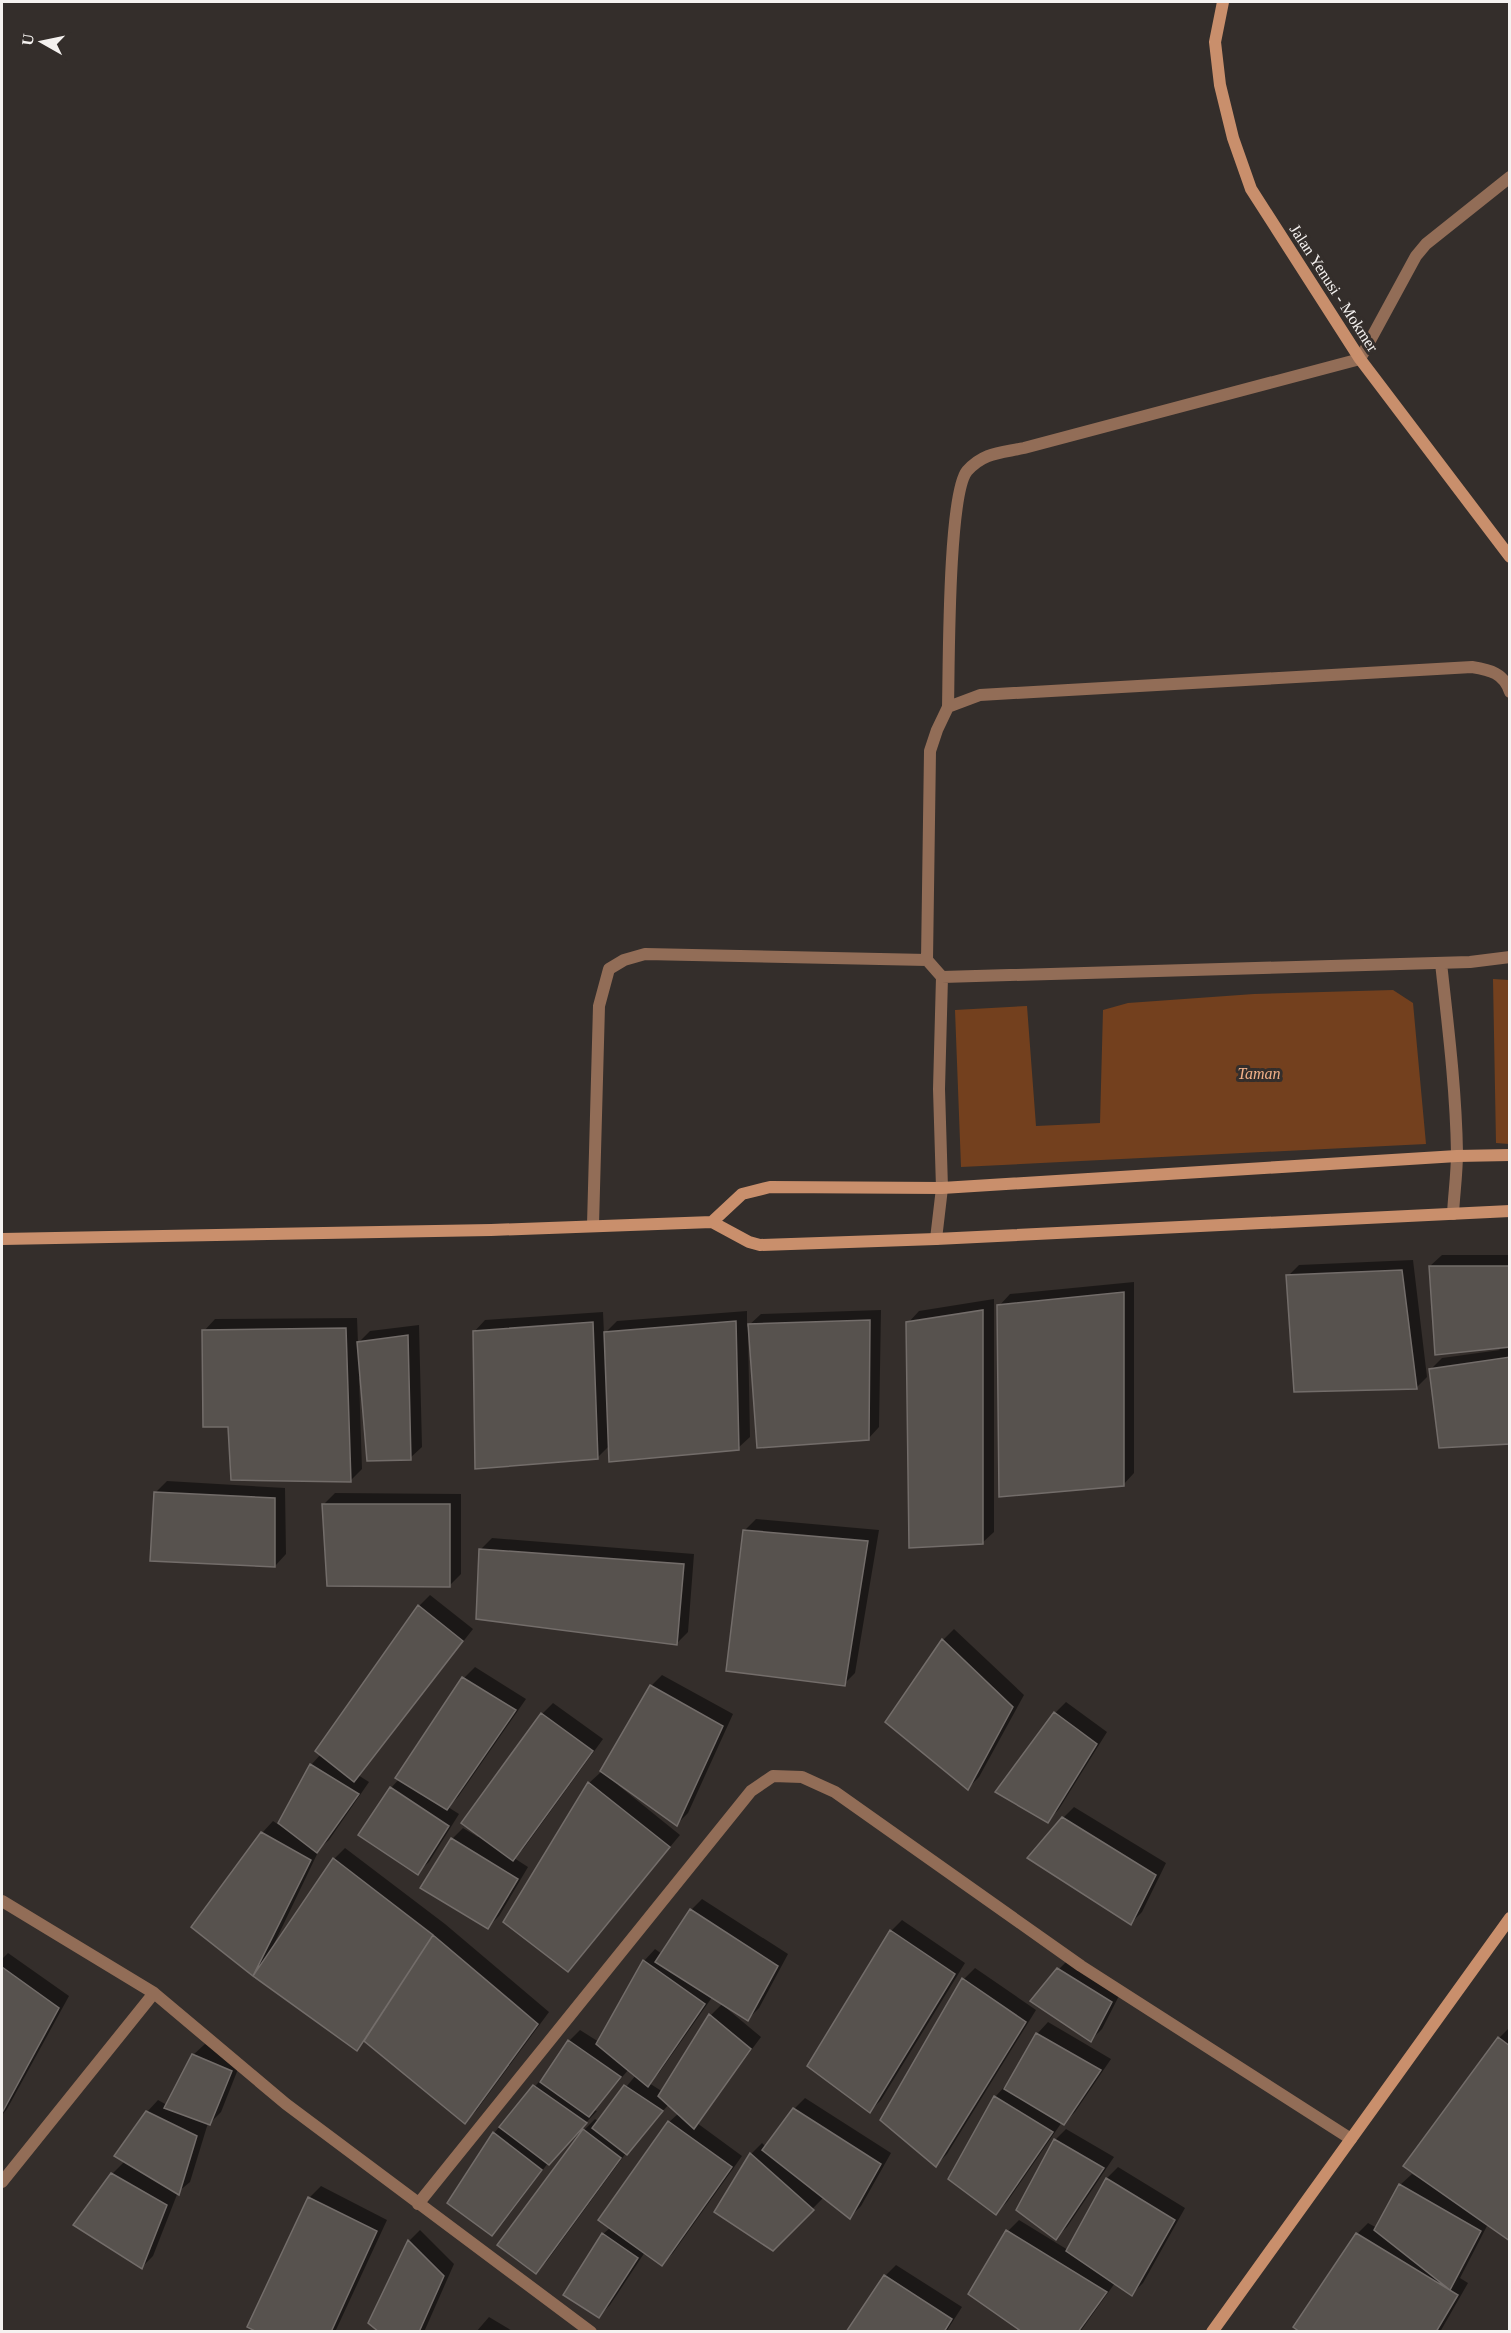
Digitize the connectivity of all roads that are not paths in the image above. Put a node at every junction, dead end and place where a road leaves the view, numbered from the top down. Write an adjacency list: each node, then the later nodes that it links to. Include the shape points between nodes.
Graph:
1 (1223, 2): 3 (main road, Jalan Yenusi - Mokmer, via 1215,42 1220,85 1251,189)
2 (1509, 177): 3 (street, via 1416,256)
3 (1360, 359): 4 (main road, Jalan Yenusi - Mokmer); 6 (street, via 985,455 966,473 957,499)
4 (1509, 556)
5 (1509, 692): 6 (street, via 1507,683 1493,670 1472,667 980,695)
6 (948, 707): 8 (street, via 930,751)
7 (1509, 957): 9 (street)
8 (927, 960): 10 (street); 17 (street, via 645,954 609,969 598,1022)
9 (1441, 963): 10 (street); 12 (street)
10 (942, 977): 13 (street)
11 (1509, 1155): 12 (main road)
12 (1457, 1156): 13 (main road); 15 (street)
13 (942, 1188): 16 (main road, via 755,1189 742,1194); 19 (street)
14 (1509, 1211): 15 (main road)
15 (1453, 1214): 19 (main road)
16 (711, 1222): 17 (main road); 19 (main road, via 760,1245)
17 (593, 1226): 18 (main road)
18 (2, 1239)
19 (936, 1239)
20 (2, 1901): 22 (street)
21 (1509, 1918): 23 (main road)
22 (154, 1993): 24 (street); 25 (street, via 286,2104)
23 (1351, 2139): 25 (street, via 1081,1966 835,1792 802,1777 773,1776 751,1791); 27 (main road)
24 (2, 2182)
25 (418, 2204): 26 (street)
26 (591, 2331)
27 (1212, 2331)

